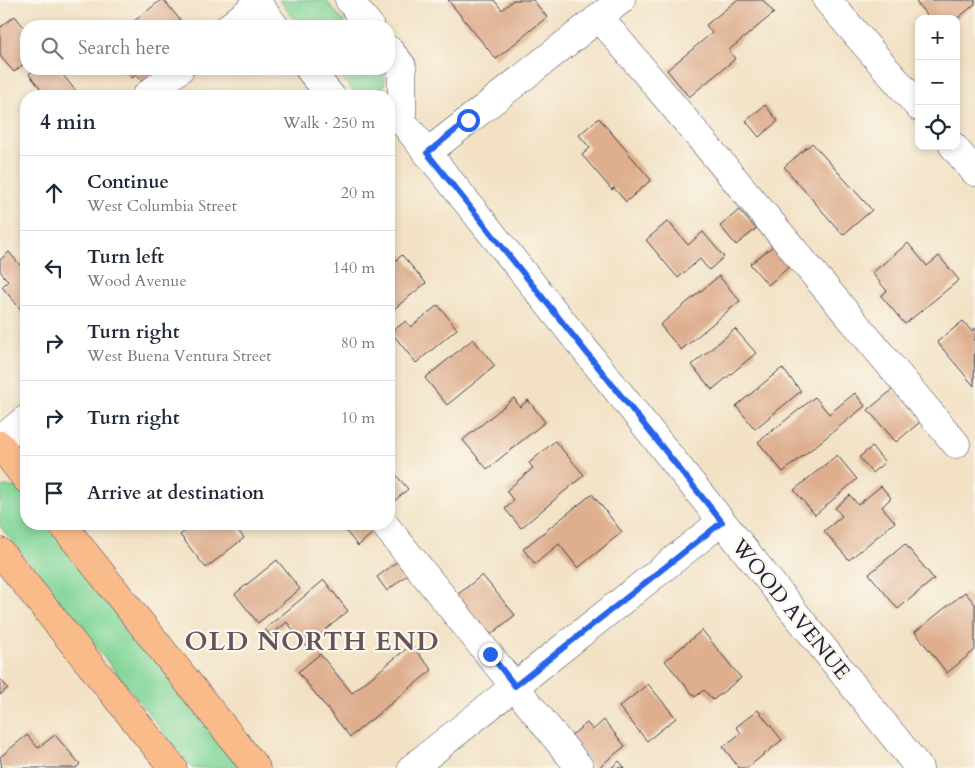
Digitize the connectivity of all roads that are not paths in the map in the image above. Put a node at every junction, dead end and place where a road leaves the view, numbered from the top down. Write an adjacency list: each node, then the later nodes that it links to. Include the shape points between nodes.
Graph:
1 (349, 0): 8 (street)
2 (621, 0): 5 (street)
3 (827, 0): 14 (street)
4 (256, 2): 6 (street); 7 (street)
5 (599, 17): 18 (street); 22 (street)
6 (236, 20)
7 (271, 20)
8 (365, 20)
9 (395, 57): 15 (street, WOOD AVENUE, via 402,66)
10 (172, 75): 12 (street)
11 (314, 75): 13 (street)
12 (154, 90)
13 (326, 90)
14 (918, 105)
15 (395, 111)
16 (395, 126): 18 (street, WOOD AVENUE)
17 (956, 150): 19 (street)
18 (427, 153): 25 (street, WOOD AVENUE)
19 (975, 172)
20 (20, 424): 21 (street)
21 (0, 440)
22 (956, 444)
23 (0, 446): 24 (main road)
24 (20, 471)
25 (722, 522): 29 (street); 34 (street, WOOD AVENUE)
26 (67, 530): 31 (main road)
27 (389, 530): 29 (street)
28 (0, 552): 30 (main road)
29 (515, 686): 32 (street); 33 (street)
30 (173, 768)
31 (256, 768)
32 (412, 768)
33 (580, 768)
34 (919, 768)

